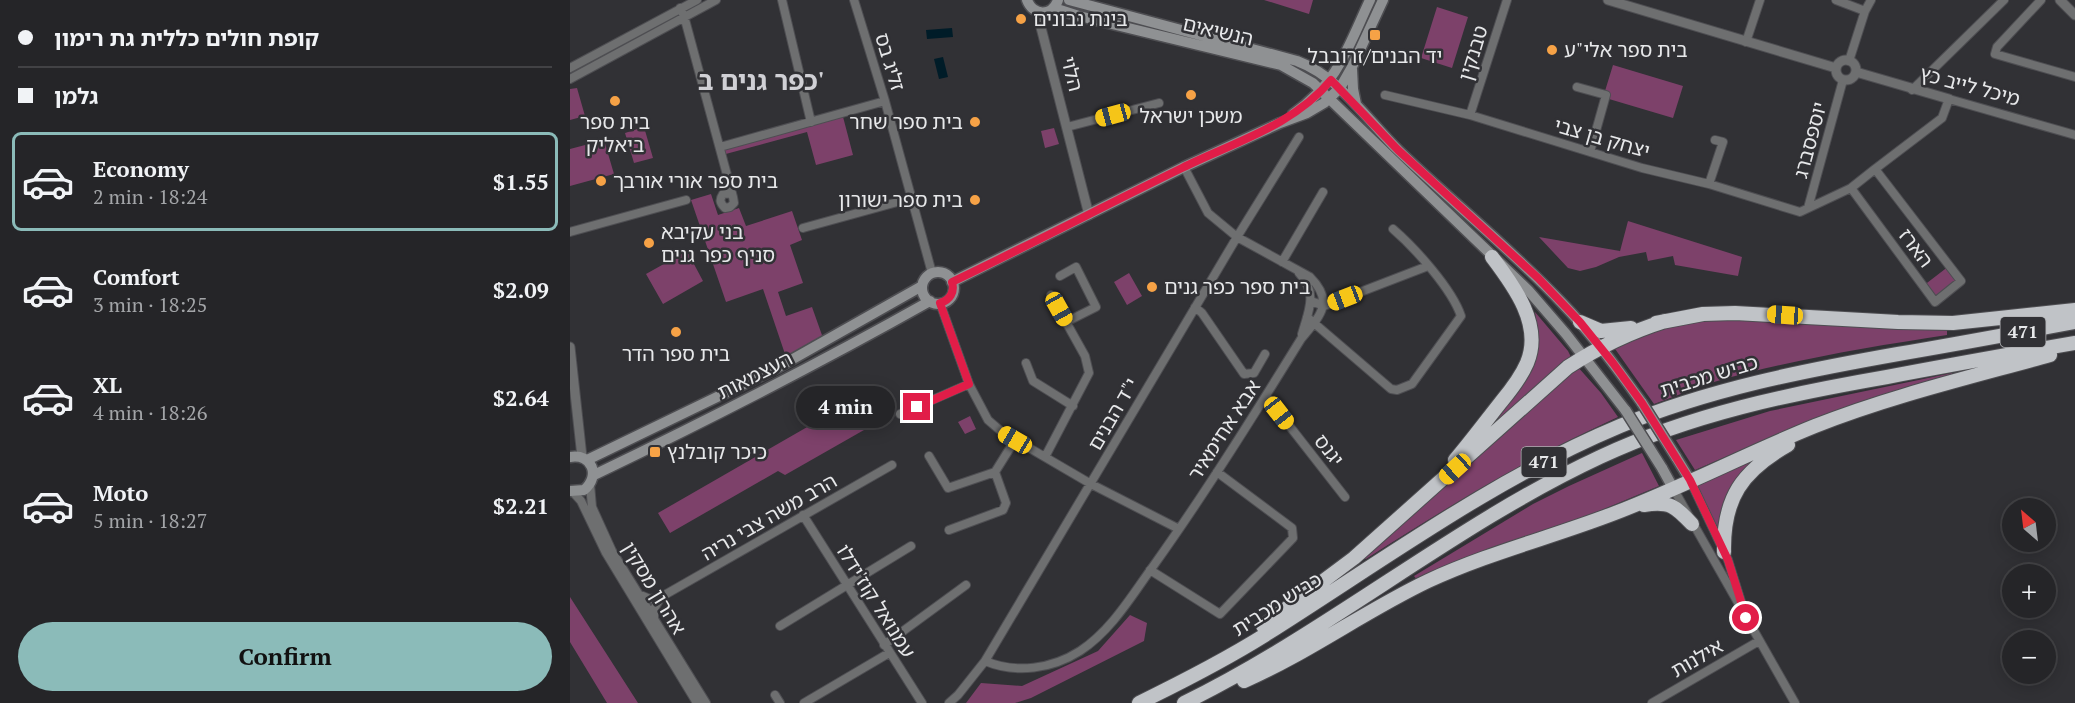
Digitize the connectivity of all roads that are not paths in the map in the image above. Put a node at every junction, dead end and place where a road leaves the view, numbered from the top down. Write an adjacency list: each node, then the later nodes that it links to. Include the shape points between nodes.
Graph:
1 (696, 0): 19 (street)
2 (716, 0): 19 (street)
3 (782, 0): 46 (street)
4 (854, 0): 40 (street, זליג בס)
5 (1027, 0): 20 (main road)
6 (1069, 0): 27 (main road, הנשיאים)
7 (1370, 0): 23 (main road)
8 (1383, 0): 25 (main road)
9 (1507, 0): 45 (street, טבנקין)
10 (1608, 0): 22 (street)
11 (1760, 0): 22 (street)
12 (1836, 0): 18 (street)
13 (1870, 0): 18 (street)
14 (2004, 0): 36 (street)
15 (2041, 0): 30 (street, via 1997,47 1995,54)
16 (2060, 0): 21 (street)
17 (1056, 4): 20 (main road, via 1049,12); 37 (main road, הנשיאים, via 1079,16 1281,65 1302,75)
18 (1865, 11): 24 (street)
19 (682, 12): 26 (street); 31 (street); 52 (street)
20 (1037, 12): 48 (street, הלוי)
21 (2075, 15)
22 (1746, 42): 28 (street)
23 (1342, 59): 27 (main road, via 1328,67); 32 (main road)
24 (1849, 61): 28 (street, via 1842,61); 29 (street)
25 (1352, 67): 35 (main road); 42 (main road, via 1353,92)
26 (570, 68)
27 (1315, 68): 32 (main road, הנשיאים)
28 (1836, 68): 33 (street)
29 (1856, 72): 33 (street, via 1851,79); 36 (street, מיכל לייב כץ)
30 (2075, 77)
31 (570, 79)
32 (1331, 80): 35 (main road, הנשיאים); 37 (main road)
33 (1843, 80): 62 (street, יוספסברג)
34 (1577, 87): 53 (street, via 1606,95)
35 (1340, 88): 37 (main road); 42 (main road, הנשיאים)
36 (1912, 90): 39 (street, מיכל לייב כץ)
37 (1326, 95): 43 (main road); 44 (main road, הנשיאים); 47 (main road)
38 (1385, 95): 45 (street, יצחק בן צבי)
39 (1949, 99): 49 (street, מיכל לייב כץ); 55 (street, via 1942,118)
40 (885, 101): 46 (street); 60 (street, זליג בס)
41 (1159, 103): 48 (street)
42 (1359, 110): 85 (main road, הנשיאים)
43 (1307, 113): 44 (main road); 47 (main road)
44 (1343, 113): 68 (main road, הנשיאים)
45 (1470, 116): 53 (street, יצחק בן צבי)
46 (811, 122): 52 (street)
47 (1280, 123): 54 (main road)
48 (1067, 127): 63 (street, הלוי)
49 (2075, 135)
50 (1299, 136): 67 (street, י"ד הבנים)
51 (1715, 140): 56 (street, via 1723,142)
52 (720, 147): 59 (street)
53 (1590, 152): 56 (street, יצחק בן צבי)
54 (1184, 167): 63 (main road); 67 (street, via 1208,213)
55 (1875, 169): 57 (street); 57 (street, הארז, via 1961,281 1935,302)
56 (1709, 184): 62 (street, יצחק בן צבי, via 1800,212)
57 (1851, 188): 62 (street)
58 (1323, 192): 69 (street)
59 (732, 193)
60 (912, 198): 64 (street); 72 (street, זליג בס)
61 (686, 200): 66 (street)
62 (1808, 208)
63 (1089, 215): 74 (main road)
64 (803, 228)
65 (1393, 229): 70 (street)
66 (570, 232)
67 (1237, 237): 69 (street); 80 (street, י"ד הבנים)
68 (1492, 257): 94 (main road, הנשיאים, via 1528,290); 116 (highway, via 1525,310 1531,335 1527,362 1484,425)
69 (1282, 262): 71 (street)
70 (1428, 266): 79 (street); 87 (street, via 1458,305 1461,316 1412,384 1390,389)
71 (1296, 269): 77 (street, via 1307,281); 79 (street, via 1319,286)
72 (932, 273): 74 (main road, via 942,272); 75 (main road)
73 (1060, 276): 84 (street, via 1076,267 1096,307)
74 (952, 282): 78 (main road, via 949,298)
75 (922, 286): 78 (main road, via 924,294); 105 (main road, העצמאות, via 777,368)
76 (1051, 295): 84 (street)
77 (1311, 301): 79 (street); 82 (street)
78 (935, 302): 96 (street); 109 (main road, העצמאות)
79 (1324, 306): 87 (street, אבא אחימאיר)
80 (1195, 307): 93 (street, via 1244,374 1254,373); 111 (street, י"ד הבנים)
81 (2075, 310): 83 (highway, via 1953,322 1735,313)
82 (1307, 317): 87 (street); 88 (street)
83 (1665, 321): 85 (highway, via 1606,331); 91 (highway)
84 (1066, 322): 98 (street, via 1085,356 1089,373)
85 (1580, 322): 91 (main road, הנשיאים)
86 (2075, 322): 135 (highway, כביש מכבית / 471, via 1769,378 1620,426 1502,485 1264,636)
87 (1315, 323): 88 (street, אבא אחימאיר)
88 (1301, 339): 97 (street, אבא אחימאיר)
89 (2075, 343): 144 (highway, כביש מכבית / 471, via 1750,404 1622,447 1504,507 1266,659)
90 (570, 347): 105 (street)
91 (1600, 347): 94 (highway); 110 (main road, הנשיאים, bridge, via 1642,403)
92 (2075, 349): 100 (highway)
93 (1265, 354)
94 (1584, 357): 112 (main road, הנשיאים, bridge, via 1626,411); 116 (highway, via 1559,374)
95 (1026, 363): 98 (street, via 1033,381)
96 (969, 384): 99 (street); 101 (street, via 988,420)
97 (1266, 396): 108 (street, אבא אחימאיר); 114 (street, יגנס)
98 (1073, 406): 104 (street)
99 (900, 414)
100 (1838, 417): 110 (highway); 122 (highway, via 1770,456 1742,482 1727,512)
101 (1015, 440): 104 (street); 107 (street)
102 (929, 456): 107 (street, via 948,488)
103 (570, 457): 105 (main road)
104 (1045, 457): 111 (street)
105 (585, 458): 109 (main road, via 591,464)
106 (892, 465): 117 (street, הרב משה צבי נריה)
107 (995, 472): 119 (street, via 1006,507)
108 (1217, 472): 120 (street, אבא אחימאיר); 123 (street, via 1292,528 1293,538 1220,614)
109 (592, 480): 113 (main road, via 584,490); 126 (street, אהרון מסקין, via 591,500 596,516)
110 (1690, 480): 112 (highway); 122 (street)
111 (1091, 484): 120 (street); 134 (street, י"ד הבנים)
112 (1673, 488): 115 (highway); 118 (street)
113 (572, 492): 137 (street, אהרון מסקין, via 581,501 611,562)
114 (1345, 497)
115 (1628, 508): 118 (highway, via 1665,503); 145 (highway, via 1429,581 1253,677)
116 (1411, 509): 135 (highway, via 1323,583)
117 (803, 515): 124 (street, עמנואל קוז'ידלו); 127 (street, הרב משה צבי נריה)
118 (1692, 524): 128 (street)
119 (949, 530)
120 (1179, 530): 123 (street, אבא אחימאיר)
121 (911, 546): 124 (street)
122 (1724, 552): 128 (street)
123 (1150, 570): 134 (street, אבא אחימאיר, via 1106,630 1080,651 1033,668 1010,669)
124 (848, 585): 130 (street); 132 (street, עמנואל קוז'ידלו)
125 (966, 585): 132 (street)
126 (638, 594): 127 (street); 129 (street, אהרון מסקין)
127 (661, 597): 129 (street, via 654,609)
128 (1746, 618): 131 (street)
129 (654, 621): 138 (street, אהרון מסקין)
130 (780, 626)
131 (1759, 641): 146 (street, אילנות); 147 (street)
132 (884, 645): 133 (street, עמנואל קוז'ידלו)
133 (889, 653): 140 (street); 141 (street, עמנואל קוז'ידלו)
134 (985, 662): 142 (street, י"ד הבנים)
135 (1198, 673): 143 (highway, כביש מכבית / 471)
136 (775, 695): 139 (street)
137 (697, 703)
138 (706, 703)
139 (780, 703)
140 (804, 703)
141 (922, 703)
142 (949, 703)
143 (1139, 703)
144 (1184, 703)
145 (1188, 703)
146 (1652, 703)
147 (1795, 703)

